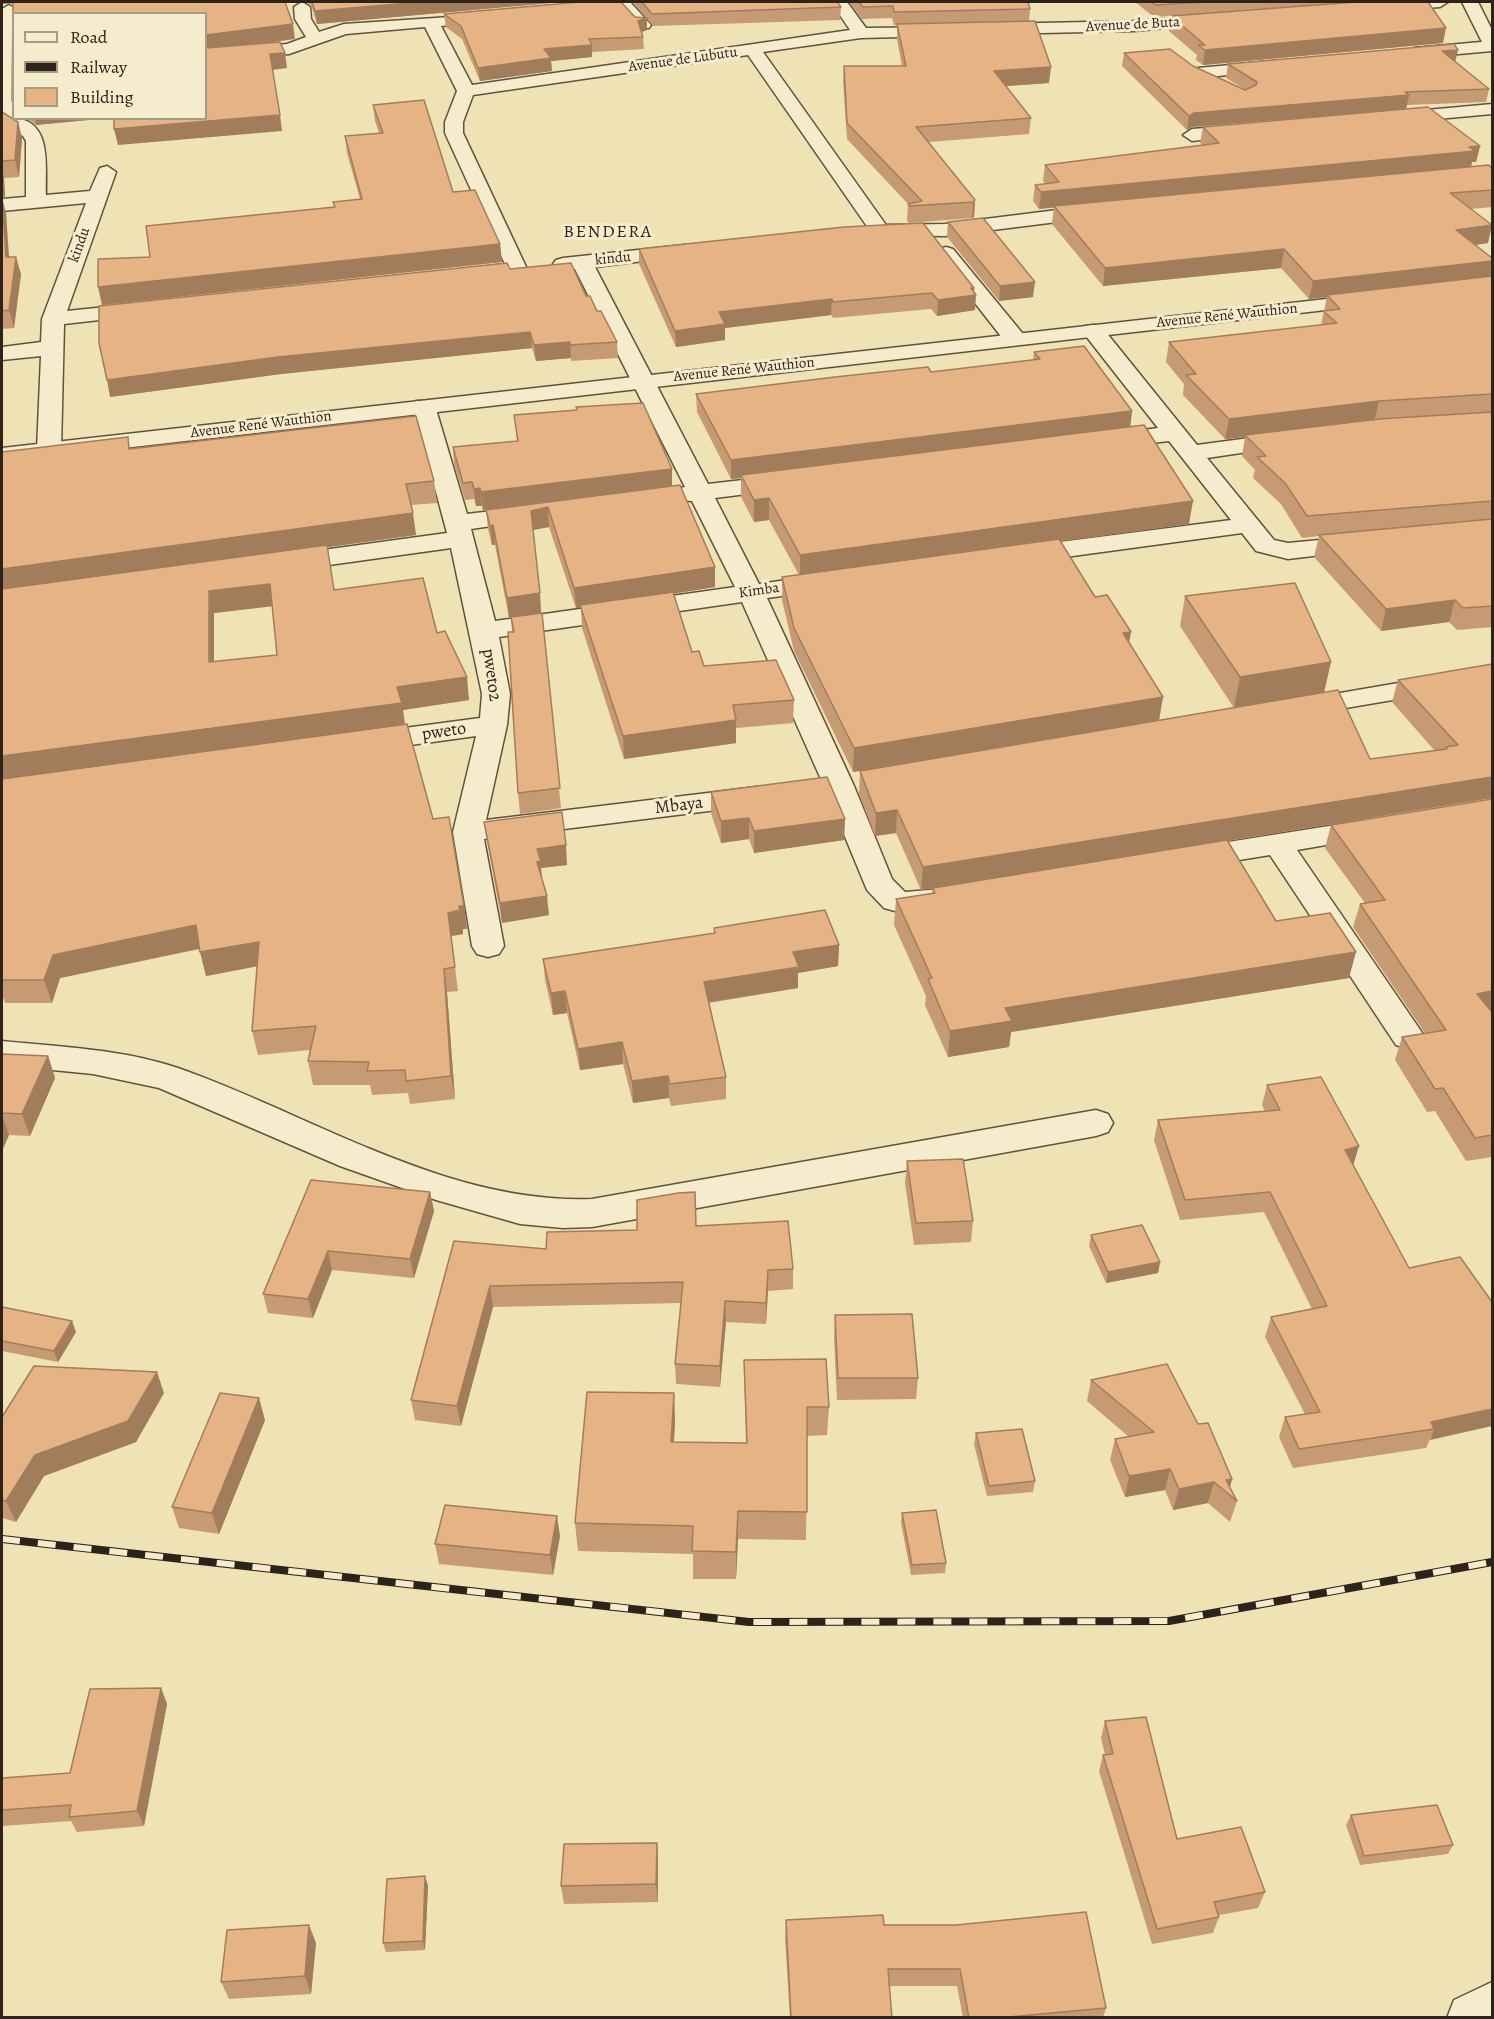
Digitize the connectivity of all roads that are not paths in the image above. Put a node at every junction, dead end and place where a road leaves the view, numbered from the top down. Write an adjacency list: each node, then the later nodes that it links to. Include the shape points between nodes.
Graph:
1 (622, 2): 11 (street)
2 (839, 2): 15 (street)
3 (1440, 2): 6 (street)
4 (1470, 2): 18 (street)
5 (302, 7): 16 (street, via 303,19)
6 (1371, 7)
7 (10, 10): 25 (street)
8 (511, 14): 10 (street)
9 (1230, 18): 12 (street, Avenue de Buta)
10 (431, 23): 16 (street, via 344,29); 27 (street)
11 (643, 26)
12 (1134, 26): 14 (street, Avenue de Buta); 17 (street)
13 (959, 30): 15 (street)
14 (983, 30)
15 (861, 33): 19 (street, Avenue de Lubutu)
16 (315, 39): 21 (street, via 289,49)
17 (1153, 40)
18 (1492, 46): 20 (street)
19 (753, 50): 27 (street, Avenue de Lubutu); 38 (street)
20 (1398, 54)
21 (207, 56)
22 (1180, 60): 24 (street)
23 (1293, 64): 24 (street)
24 (1198, 73): 26 (street)
25 (9, 74): 34 (street, via 7,120 31,133 35,141)
26 (1226, 88)
27 (466, 91): 42 (street, via 454,122 454,133)
28 (1492, 109): 29 (street)
29 (1377, 119)
30 (1261, 129): 31 (street)
31 (1192, 135)
32 (107, 172): 33 (street, kindu)
33 (98, 196): 34 (street); 46 (street, kindu)
34 (36, 202): 35 (street)
35 (2, 205)
36 (1112, 210): 37 (street)
37 (928, 230): 38 (street); 48 (street)
38 (880, 231): 39 (street)
39 (858, 233)
40 (709, 249): 41 (street, kindu)
41 (582, 262): 42 (street, kindu); 51 (street)
42 (517, 269): 43 (street, kindu)
43 (455, 275)
44 (1391, 298): 47 (street, Avenue René Wauthion)
45 (159, 307): 46 (street)
46 (53, 319): 49 (street, kindu)
47 (1093, 331): 48 (street, Avenue René Wauthion); 53 (street)
48 (1015, 339): 51 (street, Avenue René Wauthion)
49 (52, 348): 50 (street); 56 (street, kindu)
50 (2, 353)
51 (645, 381): 52 (street, Avenue René Wauthion); 60 (street)
52 (424, 406): 56 (street, Avenue René Wauthion); 64 (street, pweto2)
53 (1174, 433): 55 (street); 57 (street)
54 (1314, 437): 57 (street)
55 (1086, 444)
56 (48, 450): 58 (street, Avenue René Wauthion)
57 (1191, 453): 63 (street)
58 (2, 455)
59 (807, 479): 60 (street)
60 (700, 493): 61 (street); 69 (street)
61 (654, 498)
62 (561, 510): 64 (street)
63 (1248, 525): 65 (street, via 1265,546 1279,550); 66 (street)
64 (459, 531): 67 (street); 70 (street, pweto2)
65 (1387, 542)
66 (997, 558)
67 (261, 566)
68 (854, 579): 69 (street, Kimba)
69 (751, 592): 70 (street, Kimba); 80 (street, via 839,785 878,883 895,901 912,904)
70 (484, 631): 73 (street, pweto2, via 496,694)
71 (1492, 675): 72 (street)
72 (1271, 712)
73 (493, 725): 74 (street, pweto); 77 (street, pweto2)
74 (341, 746)
75 (781, 793): 77 (street, Mbaya)
76 (1402, 823): 78 (street)
77 (468, 832): 81 (street, pweto2)
78 (1278, 844): 79 (street); 82 (street)
79 (1160, 863)
80 (972, 894)
81 (488, 946)
82 (1408, 1037)
83 (2, 1053): 84 (street, via 93,1062 166,1077 353,1157 449,1190 542,1213 601,1211)
84 (1096, 1123)
85 (1492, 2007): 86 (street)
86 (1472, 2018)

